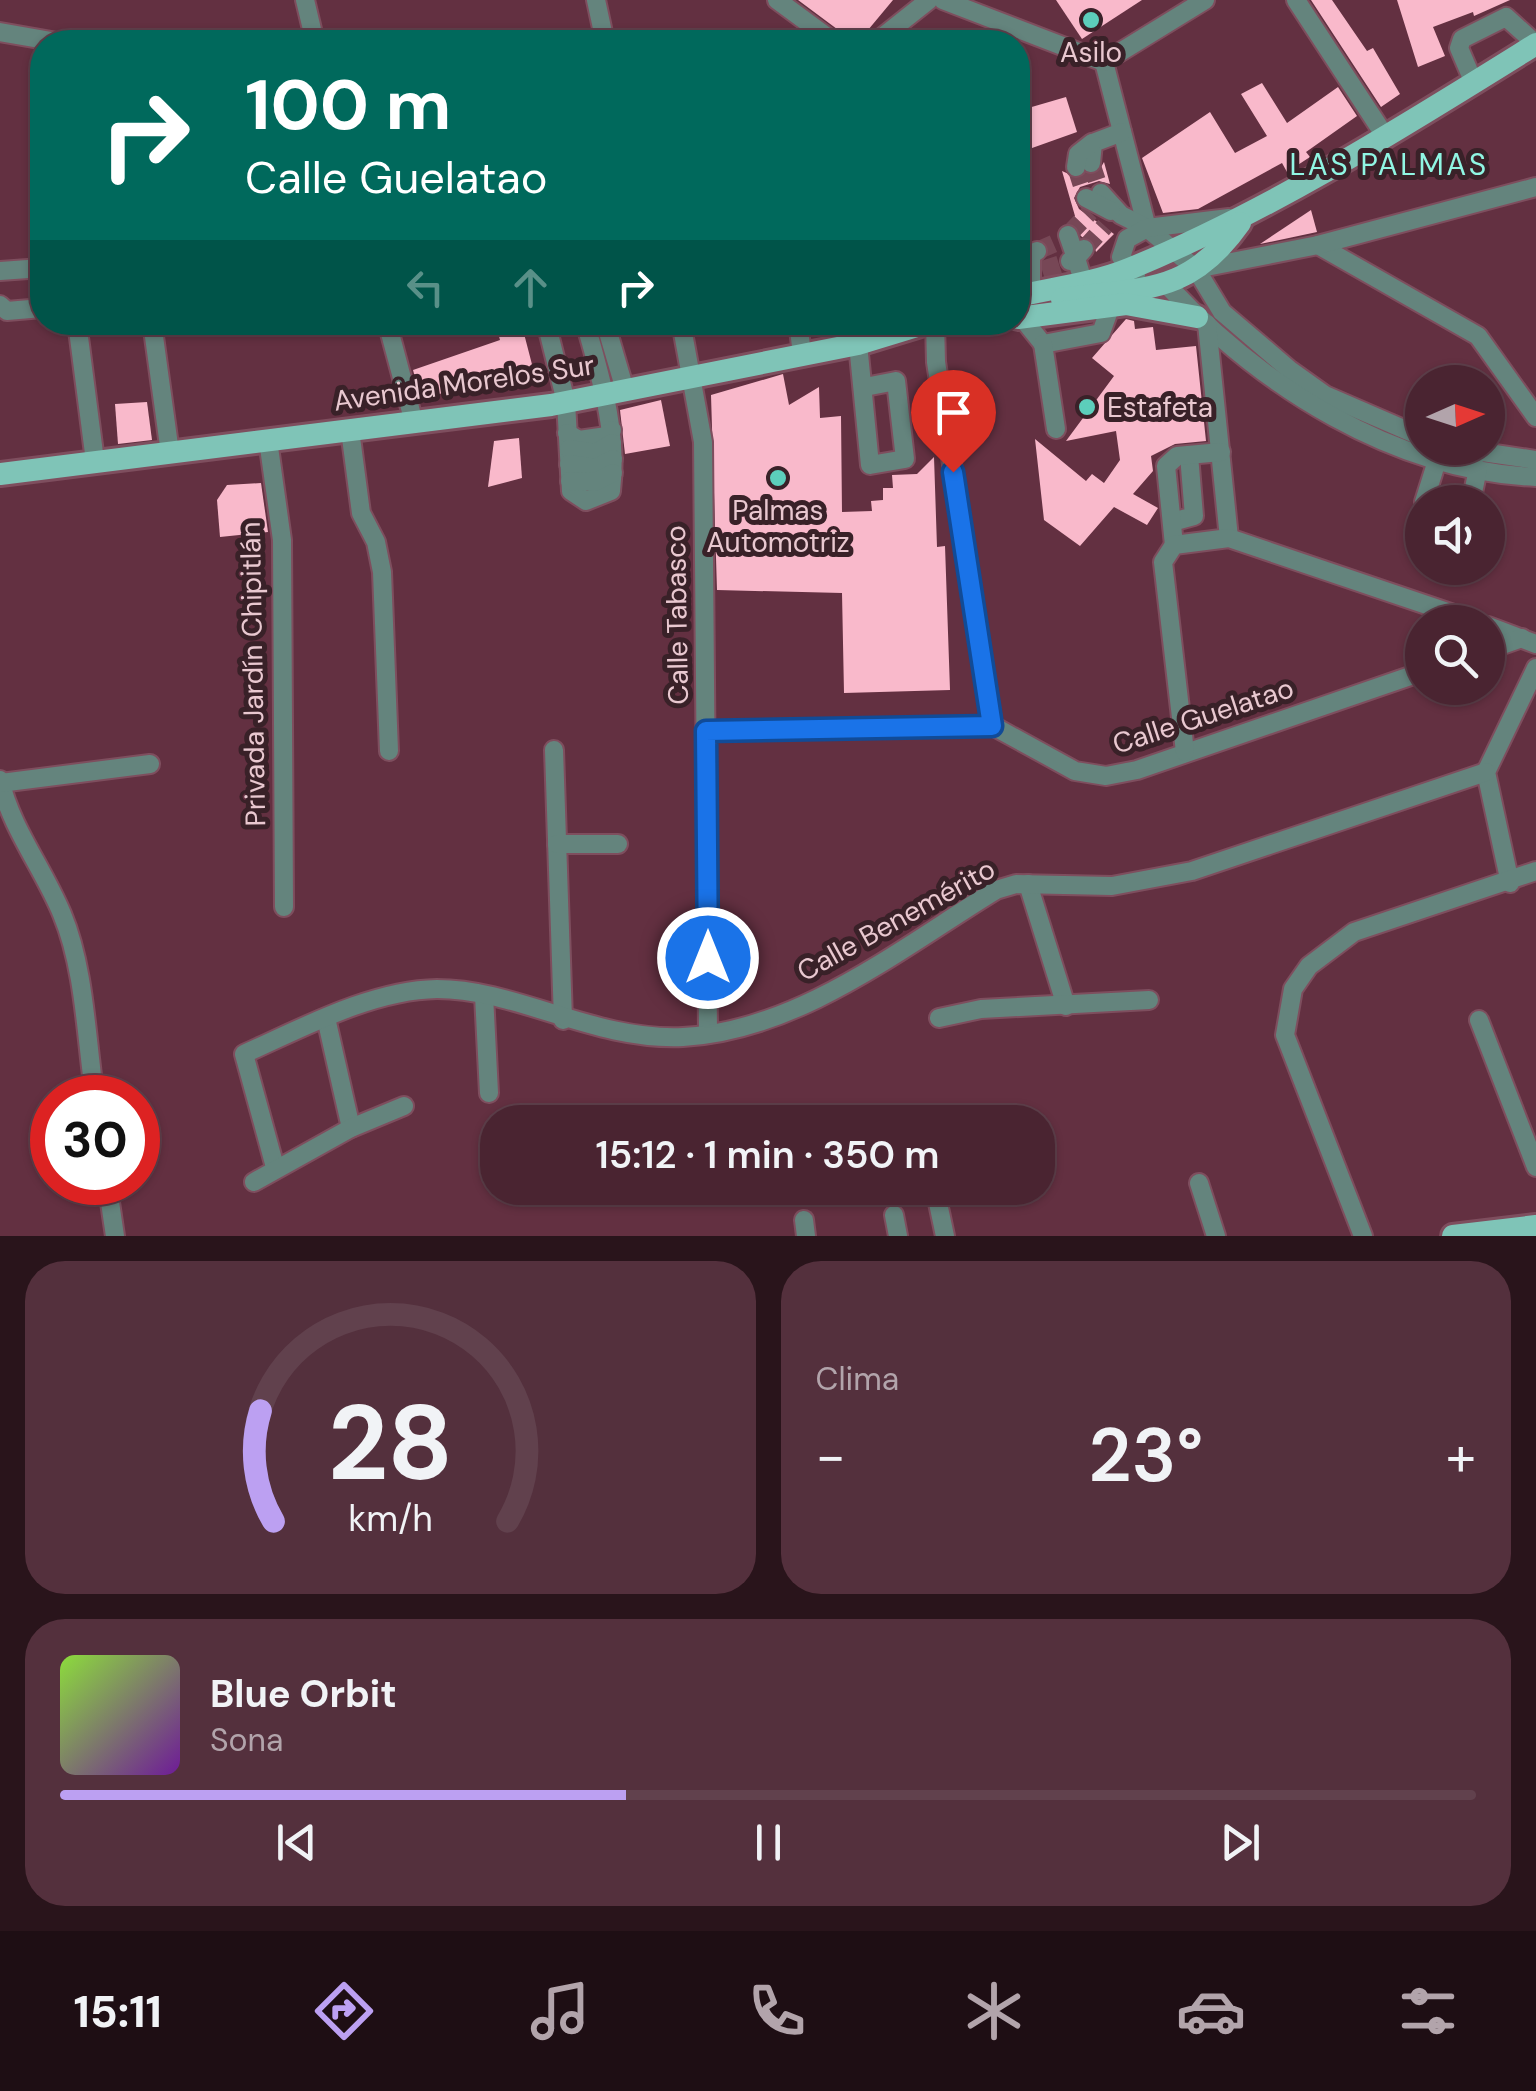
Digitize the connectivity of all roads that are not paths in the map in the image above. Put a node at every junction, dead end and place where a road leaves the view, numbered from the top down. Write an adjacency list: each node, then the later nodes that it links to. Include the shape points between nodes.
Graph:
1 (306, 0): 8 (street)
2 (596, 0): 9 (street)
3 (777, 0): 10 (street)
4 (929, 0): 11 (street)
5 (943, 0): 12 (street)
6 (1205, 0): 17 (street)
7 (1296, 0): 20 (street)
8 (313, 30)
9 (602, 30)
10 (818, 30)
11 (891, 30)
12 (1021, 30)
13 (0, 32): 15 (street)
14 (1030, 34): 17 (street)
15 (30, 37)
16 (1536, 44): 18 (main road); 18 (street, via 1506,17 1462,39 1458,48)
17 (1104, 62): 19 (street)
18 (1474, 82): 20 (main road)
19 (1122, 132): 21 (street, via 1078,154); 27 (street)
20 (1385, 136): 25 (main road)
21 (1083, 165)
22 (1536, 187): 29 (street)
23 (1093, 202): 24 (street)
24 (1121, 215): 26 (street); 27 (street)
25 (1245, 216): 27 (street); 30 (main road); 35 (main road)
26 (1105, 226)
27 (1147, 228): 30 (street); 36 (street, via 1123,247)
28 (1066, 237): 32 (street)
29 (1318, 245): 35 (street); 64 (street, via 1478,336)
30 (1170, 248): 35 (street); 36 (main road)
31 (1036, 251): 33 (street)
32 (1078, 262): 36 (main road); 39 (main road)
33 (1030, 263)
34 (28, 269): 37 (street)
35 (1196, 269): 38 (main road); 68 (street, via 1222,312 1290,370 1325,396)
36 (1128, 270): 38 (street)
37 (0, 271)
38 (1161, 287): 40 (main road); 46 (street)
39 (1030, 294)
40 (1030, 297)
41 (1030, 297): 43 (main road)
42 (0, 306): 45 (street)
43 (1111, 306): 46 (main road); 58 (street, via 1101,332)
44 (1030, 308): 58 (street)
45 (30, 309)
46 (1202, 320): 70 (street, via 1316,408); 73 (street)
47 (79, 335): 77 (street)
48 (154, 335): 72 (street)
49 (390, 335): 65 (street)
50 (549, 335): 63 (street)
51 (590, 335): 62 (street)
52 (607, 335): 62 (street)
53 (684, 335): 60 (street, Calle Tabasco)
54 (800, 335): 59 (street)
55 (888, 335): 57 (main road, Avenida Morelos Sur)
56 (933, 335): 90 (street)
57 (858, 344): 59 (main road, Avenida Morelos Sur); 61 (street)
58 (1043, 344): 66 (street)
59 (802, 354): 60 (main road, Avenida Morelos Sur)
60 (694, 376): 62 (main road, Avenida Morelos Sur); 91 (street, Calle Tabasco, via 703,442)
61 (866, 387): 61 (street, via 896,381 905,458 870,465)
62 (616, 392): 63 (main road, Avenida Morelos Sur); 71 (street)
63 (566, 402): 65 (main road, Avenida Morelos Sur); 75 (street)
64 (1536, 417)
65 (413, 420): 67 (main road, Avenida Morelos Sur)
66 (1056, 429)
67 (350, 430): 69 (main road, Avenida Morelos Sur); 93 (street, via 361,513 382,572)
68 (1405, 430)
69 (268, 440): 72 (main road, Avenida Morelos Sur); 104 (street, Privada Jardín Chipitlán, via 282,540)
70 (1405, 444)
71 (613, 451): 75 (street); 75 (street, via 611,491 601,499 576,497)
72 (170, 452): 77 (main road, Avenida Morelos Sur)
73 (1220, 452): 83 (street); 84 (street, via 1189,455 1194,516 1172,522)
74 (1505, 455): 76 (street)
75 (569, 457)
76 (1536, 460)
77 (94, 461): 80 (main road, Avenida Morelos Sur)
78 (1467, 465): 79 (street)
79 (1478, 469): 81 (street); 82 (street)
80 (0, 474)
81 (1536, 478)
82 (1475, 485)
83 (1229, 538): 84 (street); 85 (street)
84 (1174, 545): 94 (street, via 1163,562)
85 (1427, 605)
86 (1505, 632): 87 (street)
87 (1529, 641)
88 (1536, 668): 96 (street)
89 (1405, 678): 94 (street, Calle Guelatao)
90 (992, 726): 91 (street, Calle Guelatao); 94 (street, Calle Guelatao, via 1075,771 1106,776)
91 (706, 731): 112 (street, Calle Tabasco)
92 (554, 750): 99 (street)
93 (388, 751)
94 (1185, 752)
95 (150, 764): 97 (street)
96 (1486, 772): 102 (street); 103 (street, Calle Benemérito, via 1192,870 1112,886)
97 (0, 781): 98 (street)
98 (4, 808): 113 (street, via 62,914)
99 (558, 844): 100 (street); 110 (street)
100 (618, 844)
101 (1536, 871): 102 (street)
102 (1510, 883): 130 (street, via 1354,932 1309,966 1294,989 1285,1034)
103 (1028, 884): 107 (street); 112 (street, Calle Benemérito, via 996,890 824,994 758,1024)
104 (284, 907)
105 (484, 995): 108 (street, Calle Benemérito, via 409,992); 110 (street, Calle Benemérito); 114 (street)
106 (1149, 1000): 107 (street)
107 (1066, 1006): 109 (street, via 982,1008)
108 (326, 1018): 116 (street); 117 (street, Calle Benemérito, via 244,1054)
109 (939, 1018)
110 (563, 1020): 112 (street, Calle Benemérito, via 637,1036)
111 (1479, 1020): 118 (street)
112 (708, 1034)
113 (92, 1075)
114 (489, 1093)
115 (404, 1106): 116 (street)
116 (350, 1128): 117 (street)
117 (275, 1167): 119 (street)
118 (1536, 1167)
119 (254, 1182)
120 (1199, 1184): 129 (street)
121 (110, 1205): 126 (street)
122 (938, 1205): 128 (street)
123 (894, 1215): 127 (street)
124 (1536, 1226): 125 (main road)
125 (1484, 1234): 131 (main road)
126 (115, 1236)
127 (898, 1236)
128 (945, 1236)
129 (1216, 1236)
130 (1363, 1236)
131 (1452, 1236)

